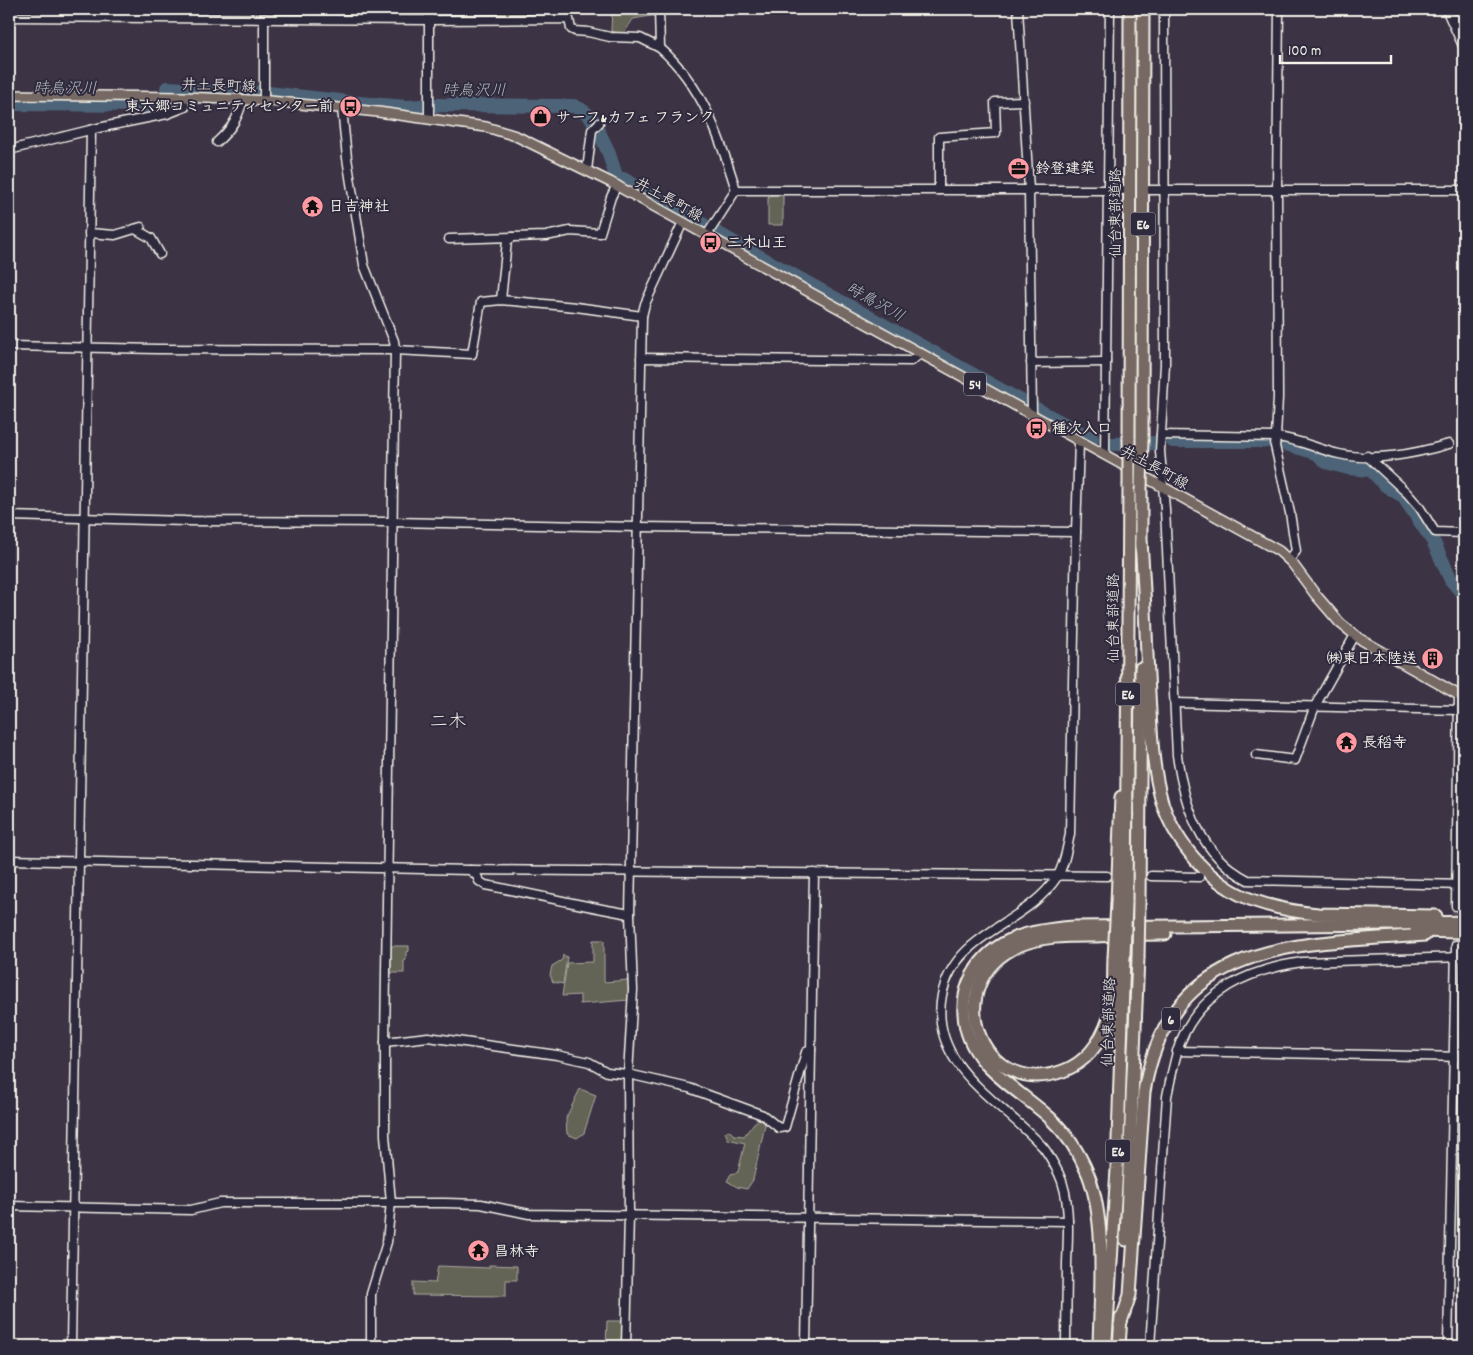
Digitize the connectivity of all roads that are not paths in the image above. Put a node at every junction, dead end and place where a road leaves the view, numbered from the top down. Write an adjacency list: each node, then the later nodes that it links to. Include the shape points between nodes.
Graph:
1 (430, 9): 14 (street)
2 (659, 9): 15 (street)
3 (1018, 9): 21 (street)
4 (1110, 9): 33 (street)
5 (1130, 9): 94 (highway, 仙台東部道路 / E6, bridge, via 1128,769)
6 (1144, 9): 68 (highway, 仙台東部道路 / E6, bridge)
7 (1164, 9): 36 (street)
8 (1279, 9): 37 (street)
9 (1446, 9): 12 (street)
10 (9, 17): 11 (street)
11 (264, 18): 14 (street); 20 (street)
12 (1451, 19): 13 (street); 16 (street)
13 (1464, 19)
14 (430, 20): 15 (street, via 569,19 571,29 575,31 640,38); 23 (street)
15 (660, 48): 30 (street, via 688,80 704,105 723,148)
16 (1464, 48)
17 (9, 95): 18 (main road, 井土長町線 / 54)
18 (184, 97): 19 (main road, 井土長町線 / 54); 25 (street, via 185,107 167,114)
19 (243, 100): 20 (main road, 井土長町線 / 54); 26 (street, via 238,118)
20 (264, 101): 22 (main road, 井土長町線 / 54)
21 (1024, 101): 31 (street, via 994,102 996,133 939,137); 32 (street)
22 (342, 108): 23 (main road, 井土長町線 / 54); 49 (street, via 364,265)
23 (429, 111): 28 (main road, 井土長町線 / 54, via 516,136)
24 (600, 123): 28 (street, via 592,130)
25 (91, 130): 27 (street); 40 (street)
26 (217, 142)
27 (9, 150)
28 (587, 170): 29 (main road, 井土長町線 / 54)
29 (617, 186): 39 (main road, 井土長町線 / 54); 42 (street, via 600,233 570,231)
30 (736, 190): 31 (street); 41 (street)
31 (939, 190): 32 (street)
32 (1029, 190): 33 (street); 53 (street)
33 (1108, 190): 34 (street); 52 (street)
34 (1122, 190)
35 (1150, 190): 36 (street)
36 (1164, 190): 37 (street); 55 (street, via 1165,364)
37 (1277, 190): 38 (street); 56 (street)
38 (1464, 190)
39 (683, 222): 41 (main road, 井土長町線 / 54); 46 (street)
40 (89, 233): 44 (street, via 115,235 138,228 151,238); 48 (street)
41 (707, 235): 50 (main road, 井土長町線 / 54)
42 (513, 237): 43 (street); 45 (street, via 507,241)
43 (449, 239)
44 (160, 254)
45 (501, 300): 46 (street); 49 (street, via 481,302 472,354)
46 (642, 316): 51 (street)
47 (9, 346): 48 (street)
48 (86, 347): 49 (street); 63 (street)
49 (395, 350): 64 (street)
50 (920, 354): 51 (street, via 912,361); 54 (main road, 井土長町線 / 54)
51 (641, 358): 65 (street)
52 (1106, 362): 53 (street); 59 (street)
53 (1031, 363): 54 (street)
54 (1032, 416): 57 (main road, 井土長町線 / 54)
55 (1161, 435): 56 (street); 61 (street)
56 (1276, 437): 60 (street, via 1340,454); 69 (street, via 1275,446 1296,551)
57 (1079, 442): 59 (main road, 井土長町線 / 54); 66 (street)
58 (1449, 444): 60 (street, via 1410,454)
59 (1105, 456): 61 (main road, 井土長町線 / 54)
60 (1367, 456): 67 (street, via 1407,493 1435,532)
61 (1163, 487): 69 (main road, 井土長町線 / 54, via 1279,551); 72 (street)
62 (9, 516): 63 (street)
63 (84, 518): 64 (street); 77 (street)
64 (393, 522): 65 (street); 78 (street)
65 (638, 527): 66 (street); 80 (street)
66 (1076, 532): 82 (street, via 1070,834)
67 (1464, 533)
68 (1141, 542): 91 (highway, via 1152,737 1158,785 1177,834 1199,863 1237,893 1254,901 1299,912); 108 (highway, 仙台東部道路 / E6, bridge, via 1138,958)
69 (1289, 560): 70 (main road, 井土長町線 / 54, via 1340,623)
70 (1355, 635): 71 (main road, 井土長町線 / 54); 73 (street)
71 (1462, 696): 74 (street)
72 (1174, 703): 73 (street); 87 (street, via 1177,755 1187,806 1209,846)
73 (1315, 706): 74 (street); 75 (street, via 1295,760)
74 (1459, 710): 88 (street)
75 (1256, 755)
76 (9, 860): 77 (street)
77 (79, 862): 78 (street); 104 (street)
78 (387, 868): 79 (street); 96 (street)
79 (470, 870): 80 (street); 90 (street, via 485,885)
80 (631, 870): 81 (street); 90 (street)
81 (814, 873): 82 (street); 97 (street)
82 (1058, 876): 83 (street); 107 (street, via 1037,900 968,948 946,979 940,1012 945,1040 964,1074 1042,1146 1060,1175)
83 (1106, 876)
84 (1151, 876): 85 (street)
85 (1199, 877)
86 (1232, 877): 87 (street)
87 (1243, 877): 88 (street, via 1263,881)
88 (1460, 885): 89 (street)
89 (1456, 906)
90 (630, 914): 101 (street, via 633,990)
91 (1464, 916)
92 (1463, 929): 94 (highway, via 1059,936 1029,942 1017,946 998,960 979,986 975,1018 986,1048 1001,1064 1026,1075 1054,1074 1076,1066 1093,1049 1109,1018); 108 (highway, 6, via 1272,950 1226,967 1186,998 1160,1037 1148,1072 1130,1295); 114 (highway, via 1074,927 1019,935 984,959 970,980 964,1005 966,1030 971,1042 988,1067 1062,1130 1074,1145 1094,1194 1100,1245)
93 (1456, 945): 95 (street)
94 (1119, 957): 115 (highway, 仙台東部道路 / E6, via 1117,1160)
95 (1460, 958): 98 (street, via 1302,962 1261,971 1220,990 1194,1018); 99 (street)
96 (385, 1042): 101 (street, via 428,1036 557,1055 589,1062 607,1072); 102 (street, via 385,1135)
97 (811, 1050): 101 (street, via 806,1052 785,1127 779,1128 763,1115 689,1088); 106 (street)
98 (1178, 1051): 99 (street); 117 (street, via 1167,1096)
99 (1454, 1056): 100 (street); 118 (street)
100 (1464, 1057)
101 (628, 1074): 105 (street)
102 (391, 1202): 104 (street, via 220,1203 191,1210); 105 (street, via 481,1204 529,1214); 110 (street, via 387,1242 371,1294)
103 (9, 1206): 104 (street)
104 (74, 1207): 109 (street)
105 (629, 1214): 106 (street); 111 (street)
106 (808, 1217): 107 (street); 112 (street)
107 (1068, 1221): 113 (street)
108 (1120, 1325): 116 (highway, 仙台東部道路 / E6)
109 (71, 1346)
110 (371, 1346)
111 (626, 1346)
112 (806, 1346)
113 (1066, 1346)
114 (1098, 1346)
115 (1106, 1346)
116 (1119, 1346)
117 (1150, 1346)
118 (1448, 1346)

